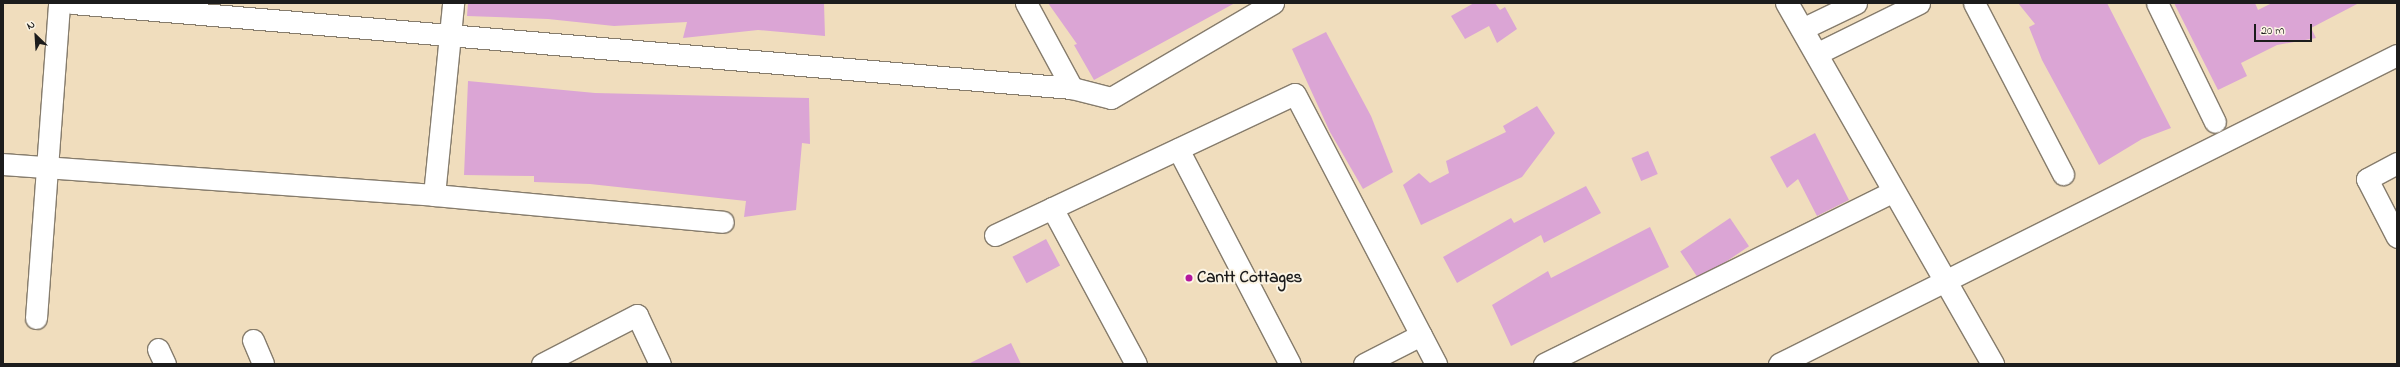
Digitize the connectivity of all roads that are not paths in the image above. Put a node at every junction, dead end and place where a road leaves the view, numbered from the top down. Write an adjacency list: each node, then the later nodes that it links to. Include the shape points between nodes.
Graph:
1 (59, 3): 20 (street)
2 (72, 3): 12 (street)
3 (453, 3): 12 (street)
4 (1026, 3): 15 (street)
5 (1273, 3): 15 (street, via 1111,98)
6 (1787, 3): 11 (main road)
7 (1856, 3): 11 (street)
8 (1919, 3): 13 (street)
9 (1974, 3): 21 (street)
10 (2156, 3): 16 (street)
11 (1802, 29): 13 (main road)
12 (450, 35): 15 (street); 23 (street)
13 (1816, 54): 22 (main road)
14 (2397, 55): 28 (street)
15 (1072, 88)
16 (2215, 122)
17 (1178, 149): 24 (street); 30 (street, via 1295,94); 36 (street)
18 (2397, 162): 27 (street, via 2367,179)
19 (3, 164): 20 (street)
20 (47, 167): 23 (street); 29 (street)
21 (2063, 174)
22 (1894, 191): 28 (main road); 39 (street)
23 (434, 195): 25 (street)
24 (1052, 208): 26 (street); 35 (street)
25 (723, 222)
26 (995, 235)
27 (2397, 238)
28 (1946, 283): 40 (street); 41 (main road)
29 (36, 318)
30 (1421, 335): 37 (street); 38 (street)
31 (253, 340): 32 (street)
32 (264, 364)
33 (542, 364): 34 (street, via 637,315)
34 (660, 364)
35 (1136, 364)
36 (1290, 364)
37 (1364, 364)
38 (1436, 364)
39 (1544, 364)
40 (1779, 364)
41 (1993, 364)

